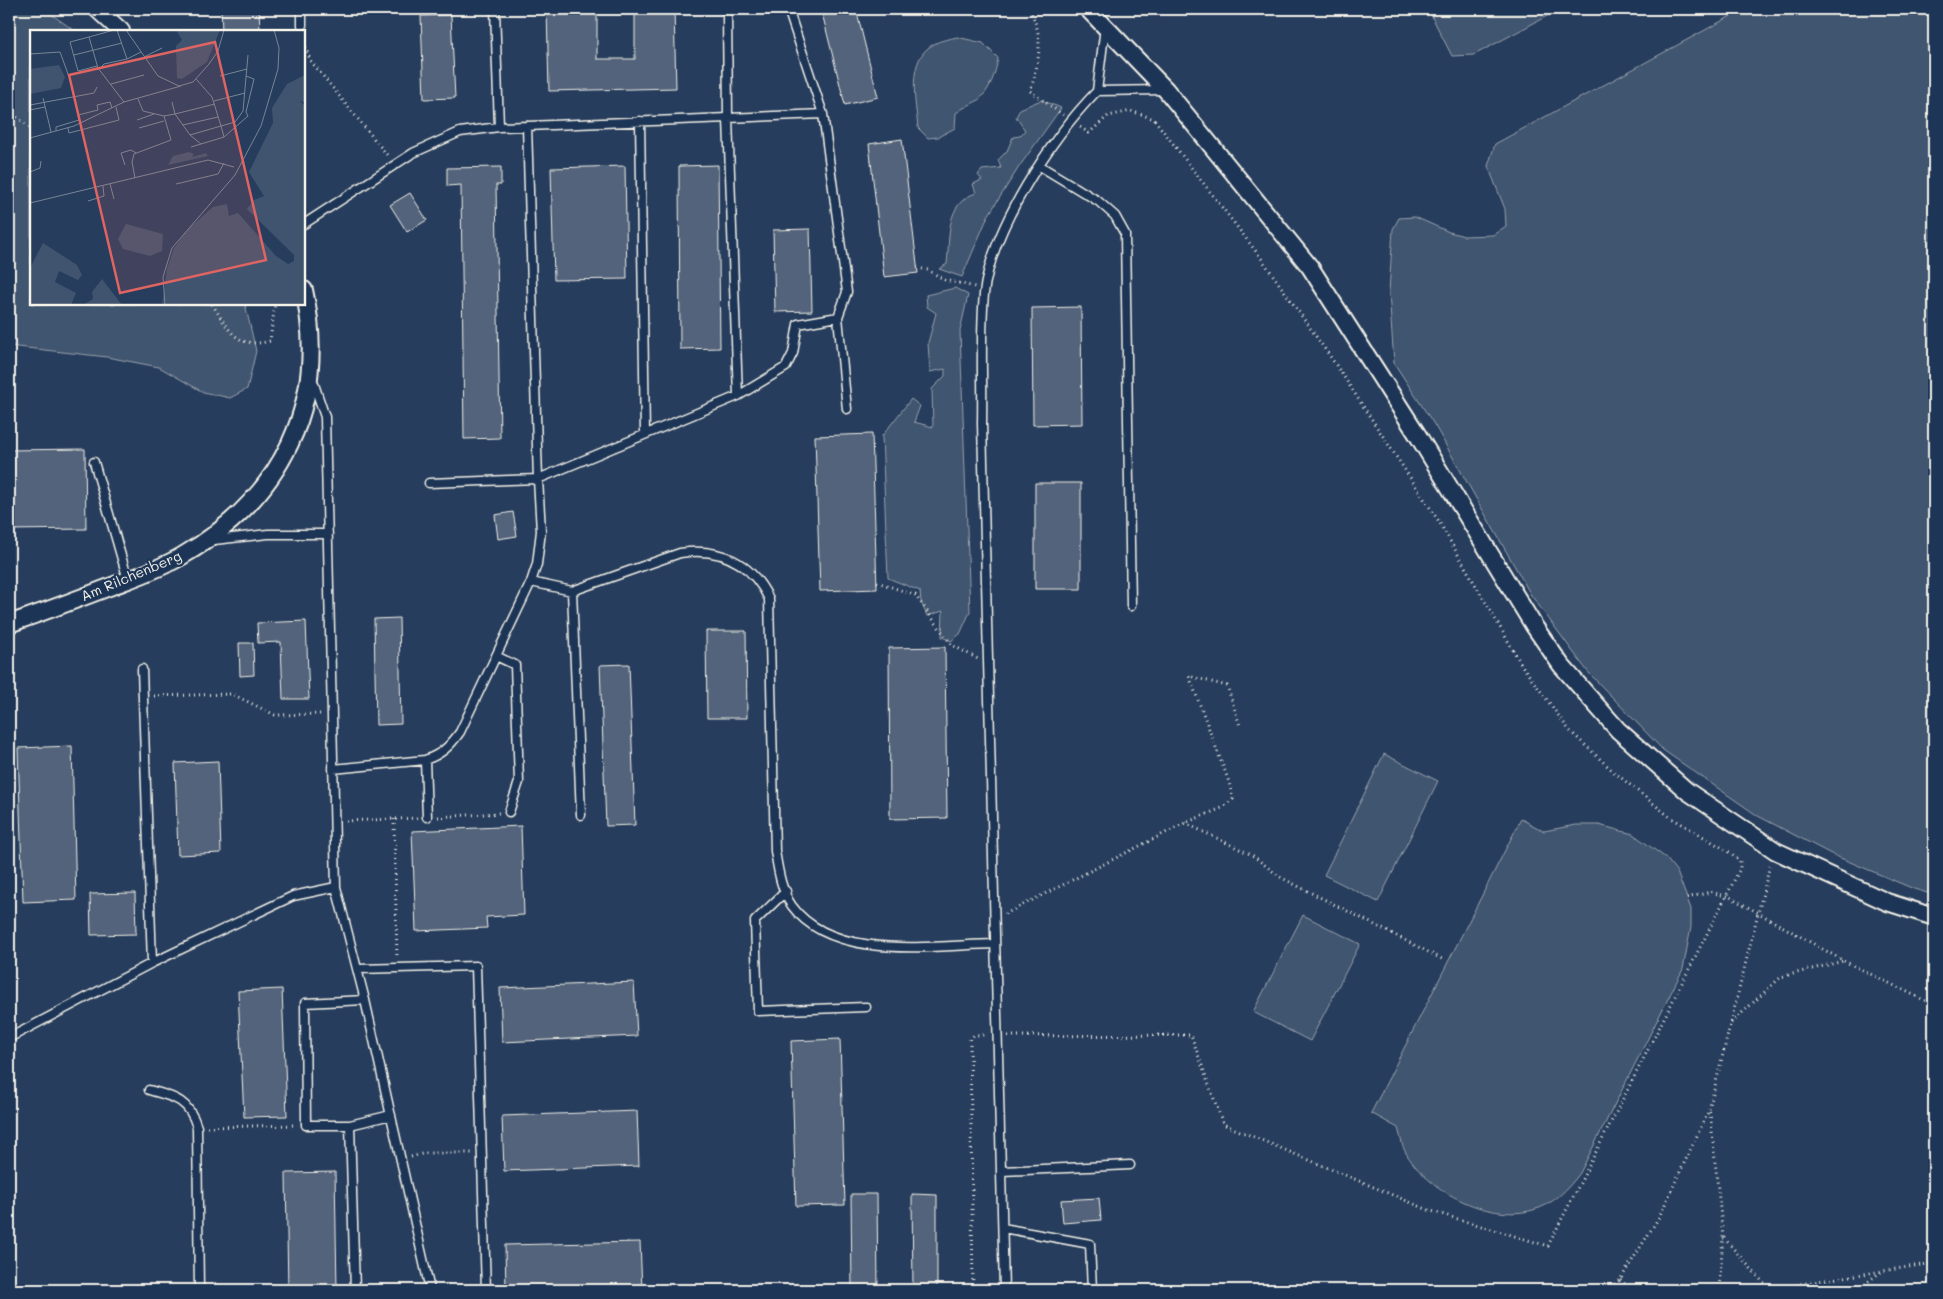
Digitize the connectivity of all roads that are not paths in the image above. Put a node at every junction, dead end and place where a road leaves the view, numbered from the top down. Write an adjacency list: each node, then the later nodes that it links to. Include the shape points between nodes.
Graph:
1 (97, 9): 9 (street)
2 (302, 9): 7 (lane)
3 (496, 9): 16 (lane)
4 (727, 9): 13 (lane)
5 (788, 9): 12 (lane)
6 (1088, 9): 8 (street)
7 (302, 25)
8 (1105, 25): 10 (street); 11 (lane)
9 (120, 30)
10 (1166, 90): 11 (lane); 44 (street, via 1310,267 1417,434 1511,590 1561,665 1618,730 1658,768 1736,826 1776,851 1860,890)
11 (1097, 91): 17 (lane, via 1070,120)
12 (823, 114): 13 (lane); 20 (lane, via 847,292)
13 (728, 118): 14 (lane); 22 (lane)
14 (640, 121): 15 (lane); 24 (lane)
15 (527, 126): 16 (lane); 26 (lane)
16 (499, 127): 18 (lane, via 460,132 413,153)
17 (1040, 166): 33 (lane, via 1098,201 1115,216 1125,234); 45 (lane, via 1012,209 994,249 985,289 982,423)
18 (305, 223)
19 (305, 296): 21 (street, Am Rilchenberg, via 310,328)
20 (838, 317): 22 (lane, via 798,324 793,353 786,368); 23 (lane)
21 (311, 374): 28 (lane, via 325,417); 29 (street, Am Rilchenberg, via 300,418 276,469 244,509)
22 (738, 396): 24 (lane)
23 (847, 409)
24 (645, 434): 26 (lane)
25 (94, 462): 30 (lane)
26 (538, 480): 27 (lane); 31 (lane, via 540,547)
27 (429, 483)
28 (328, 534): 29 (lane, via 268,534); 38 (lane)
29 (202, 542): 30 (street, Am Rilchenberg, via 182,556)
30 (128, 580): 34 (street, Am Rilchenberg)
31 (531, 582): 32 (lane); 35 (lane)
32 (572, 591): 40 (lane); 43 (lane, via 680,553 698,550 732,560 761,582 769,599 775,851 778,872)
33 (1131, 606)
34 (9, 624)
35 (496, 656): 37 (lane, via 460,732 439,755); 39 (lane, via 514,665 519,782)
36 (142, 669): 46 (lane)
37 (425, 760): 38 (lane); 41 (lane)
38 (333, 769): 42 (lane)
39 (510, 812)
40 (581, 815)
41 (427, 817)
42 (336, 887): 46 (lane, via 293,896); 47 (lane)
43 (786, 891): 45 (lane, via 792,905 816,929 853,942 883,946); 49 (lane, via 756,921 758,1011)
44 (1934, 917)
45 (995, 944): 55 (lane)
46 (152, 963): 50 (lane)
47 (358, 969): 48 (lane); 60 (lane, via 476,966)
48 (365, 1000): 52 (lane); 53 (lane, via 305,1003 306,1125)
49 (866, 1007)
50 (9, 1038)
51 (150, 1090): 57 (lane, via 182,1101 193,1112 197,1127)
52 (391, 1115): 53 (lane); 59 (lane)
53 (350, 1125): 58 (lane)
54 (1130, 1165): 55 (lane)
55 (1002, 1171): 56 (lane)
56 (1003, 1228): 61 (lane); 62 (lane, via 1090,1244)
57 (198, 1290)
58 (355, 1290)
59 (430, 1290)
60 (486, 1290)
61 (1004, 1290)
62 (1092, 1290)

